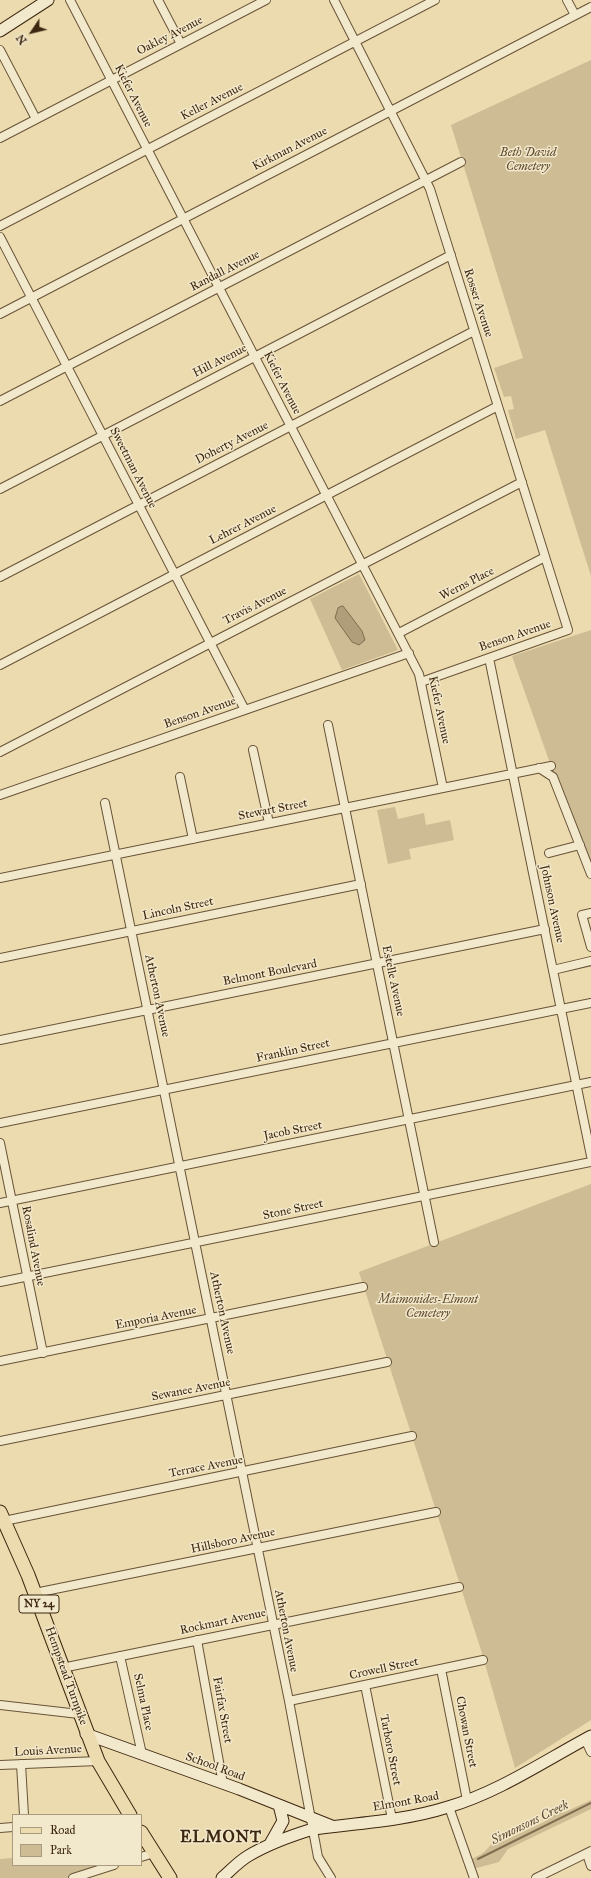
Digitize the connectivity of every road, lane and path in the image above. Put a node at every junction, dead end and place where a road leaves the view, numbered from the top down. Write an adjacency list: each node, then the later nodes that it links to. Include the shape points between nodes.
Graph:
1 (48, 0): 12 (main road)
2 (70, 0): 16 (street, Kiefer Avenue)
3 (158, 0): 14 (street)
4 (246, 0): 10 (street)
5 (266, 0): 10 (street, Oakley Avenue)
6 (334, 0): 13 (street, Rosser Avenue)
7 (435, 0): 13 (street, Keller Avenue)
8 (567, 0): 11 (street)
9 (591, 7): 11 (street, Kirkman Avenue)
10 (250, 8): 14 (street, Oakley Avenue)
11 (575, 15): 17 (street, Kirkman Avenue)
12 (0, 31)
13 (355, 42): 17 (street, Rosser Avenue); 20 (street, Keller Avenue)
14 (181, 44): 16 (street, Oakley Avenue)
15 (0, 50): 18 (street)
16 (112, 80): 18 (street, Oakley Avenue); 20 (street, Kiefer Avenue)
17 (391, 111): 22 (street, Rosser Avenue); 23 (street, Kirkman Avenue)
18 (36, 119): 19 (street, Oakley Avenue)
19 (0, 138)
20 (147, 149): 23 (street, Kiefer Avenue); 24 (street, Keller Avenue)
21 (461, 162): 22 (street, Randall Avenue)
22 (427, 180): 26 (street, Rosser Avenue); 27 (street, Randall Avenue)
23 (183, 218): 27 (street, Kiefer Avenue); 28 (street, Kirkman Avenue)
24 (0, 226)
25 (0, 237): 28 (street, Sweetman Avenue)
26 (451, 255): 30 (street, Rosser Avenue); 31 (street, Hill Avenue)
27 (219, 287): 31 (street, Kiefer Avenue); 32 (street, Randall Avenue)
28 (31, 297): 29 (street, Kirkman Avenue); 32 (street, Sweetman Avenue)
29 (0, 314)
30 (474, 331): 34 (street, Rosser Avenue); 35 (street, Doherty Avenue)
31 (255, 357): 35 (street, Kiefer Avenue); 36 (street, Hill Avenue)
32 (67, 367): 33 (street, Randall Avenue); 36 (street, Sweetman Avenue)
33 (0, 401)
34 (498, 406): 37 (street, Rosser Avenue); 39 (street, Lehrer Avenue)
35 (291, 426): 39 (street, Kiefer Avenue); 40 (street, Doherty Avenue)
36 (103, 436): 38 (street, Hill Avenue); 40 (street, Sweetman Avenue)
37 (522, 482): 41 (street, Rosser Avenue); 42 (street, Travis Avenue)
38 (0, 489)
39 (327, 495): 42 (street, Kiefer Avenue); 43 (street, Lehrer Avenue)
40 (139, 505): 43 (street, Sweetman Avenue); 44 (street, Doherty Avenue)
41 (545, 557): 45 (street, Rosser Avenue); 46 (street, Werns Place)
42 (363, 564): 46 (street, Kiefer Avenue); 47 (street, Travis Avenue)
43 (175, 574): 47 (street, Sweetman Avenue); 50 (street, Lehrer Avenue)
44 (0, 577)
45 (567, 626): 49 (street, Benson Avenue, via 568,630)
46 (399, 633): 48 (street, Kiefer Avenue)
47 (210, 643): 52 (street, Sweetman Avenue); 55 (street, Travis Avenue)
48 (409, 653): 51 (street, Kiefer Avenue); 52 (street, Benson Avenue)
49 (490, 658): 51 (street, Benson Avenue); 58 (street, Johnson Avenue)
50 (0, 664)
51 (421, 682): 60 (street, Kiefer Avenue)
52 (245, 710): 61 (street, Benson Avenue)
53 (328, 725): 63 (street, Estelle Avenue)
54 (253, 750): 64 (street)
55 (0, 752)
56 (551, 766): 57 (street, Stewart Street)
57 (539, 768): 58 (street, Stewart Street); 66 (street, via 553,777)
58 (513, 774): 60 (street, Stewart Street); 73 (street, Johnson Avenue)
59 (180, 777): 65 (street)
60 (443, 788): 63 (street, Stewart Street)
61 (0, 795)
62 (106, 803): 68 (street, Atherton Avenue)
63 (345, 808): 64 (street, Stewart Street); 71 (street, Estelle Avenue)
64 (269, 823): 65 (street, Stewart Street)
65 (193, 839): 68 (street, Stewart Street)
66 (580, 845): 67 (street); 69 (street)
67 (549, 853)
68 (116, 854): 70 (street, Stewart Street); 74 (street, Atherton Avenue)
69 (591, 874)
70 (0, 878)
71 (361, 884): 74 (street, Lincoln Street); 78 (street, Estelle Avenue)
72 (591, 913): 75 (street, via 582,915)
73 (545, 929): 78 (street, Belmont Boulevard); 79 (street, Johnson Avenue)
74 (132, 931): 76 (street, Lincoln Street); 82 (street, Atherton Avenue)
75 (591, 947)
76 (0, 958)
77 (591, 961): 79 (street)
78 (377, 964): 82 (street, Belmont Boulevard); 84 (street, Estelle Avenue)
79 (553, 970): 81 (street, Johnson Avenue)
80 (591, 1003): 81 (street, Franklin Street)
81 (561, 1009): 84 (street, Franklin Street); 86 (street, Johnson Avenue)
82 (148, 1010): 83 (street, Belmont Boulevard); 87 (street, Atherton Avenue)
83 (0, 1040)
84 (393, 1043): 87 (street, Franklin Street); 88 (street, Estelle Avenue)
85 (591, 1082): 86 (street, Jacob Street)
86 (577, 1085): 88 (street, Jacob Street); 91 (street, Johnson Avenue)
87 (164, 1090): 89 (street, Franklin Street); 93 (street, Atherton Avenue)
88 (409, 1119): 93 (street, Jacob Street); 94 (street, Estelle Avenue)
89 (0, 1123)
90 (0, 1143): 95 (street, Rosalind Avenue)
91 (591, 1156)
92 (591, 1162): 94 (street, Stone Street)
93 (180, 1166): 95 (street, Jacob Street); 97 (street, Atherton Avenue)
94 (424, 1196): 97 (street, Stone Street); 98 (street, Estelle Avenue)
95 (12, 1200): 96 (street, Jacob Street); 99 (street, Rosalind Avenue)
96 (0, 1203)
97 (195, 1242): 99 (street, Stone Street); 102 (street, Atherton Avenue)
98 (434, 1242)
99 (27, 1276): 100 (street, Stone Street); 103 (street, Rosalind Avenue)
100 (0, 1282)
101 (364, 1287): 102 (street, Emporia Avenue)
102 (211, 1319): 103 (street, Emporia Avenue); 106 (street, Atherton Avenue)
103 (43, 1353): 104 (street, Emporia Avenue)
104 (0, 1361)
105 (387, 1362): 106 (street, Sewanee Avenue)
106 (226, 1395): 108 (street, Sewanee Avenue); 109 (street, Atherton Avenue)
107 (412, 1436): 109 (street, Terrace Avenue)
108 (0, 1441)
109 (242, 1472): 111 (street, Terrace Avenue); 112 (street, Atherton Avenue)
110 (436, 1512): 112 (street, Hillsboro Avenue)
111 (2, 1516): 114 (main road, Hempstead Turnpike / NY 24)
112 (257, 1548): 114 (street, Hillsboro Avenue); 115 (street, Atherton Avenue)
113 (459, 1587): 115 (street, Rockmart Avenue)
114 (35, 1593): 119 (main road, Hempstead Turnpike / NY 24)
115 (273, 1624): 116 (street, Rockmart Avenue); 122 (street, Atherton Avenue)
116 (197, 1640): 117 (street, Rockmart Avenue); 132 (street, Fairfax Street)
117 (120, 1656): 119 (street, Rockmart Avenue); 128 (street, Selma Place)
118 (483, 1660): 120 (street, Crowell Street)
119 (62, 1668): 124 (main road, Hempstead Turnpike / NY 24)
120 (441, 1670): 121 (street, Crowell Street); 133 (street, Chowan Street)
121 (365, 1685): 122 (street, Crowell Street); 139 (street, Tarboro Street)
122 (288, 1701): 138 (street, Atherton Avenue)
123 (0, 1705): 124 (street)
124 (79, 1714): 125 (main road, Hempstead Turnpike / NY 24)
125 (86, 1734): 128 (main road, School Road); 129 (main road, Hempstead Turnpike / NY 24)
126 (588, 1738): 127 (street); 133 (main road, Elmont Road, via 507,1783)
127 (591, 1752)
128 (142, 1754): 132 (main road, School Road)
129 (98, 1761): 130 (street, Louis Avenue); 137 (main road, Hempstead Turnpike / NY 24)
130 (21, 1764): 131 (street, Louis Avenue); 136 (street)
131 (0, 1766)
132 (223, 1784): 134 (main road, School Road)
133 (468, 1800): 135 (main road, Elmont Road)
134 (279, 1805): 138 (main road, School Road); 145 (main road, via 283,1821)
135 (448, 1807): 139 (main road, Elmont Road); 155 (street)
136 (24, 1814)
137 (129, 1814)
138 (311, 1817): 140 (main road, School Road); 143 (street, Atherton Avenue)
139 (392, 1819): 140 (main road, Elmont Road)
140 (333, 1826): 143 (main road, Elmont Road)
141 (12, 1827): 142 (street)
142 (0, 1828)
143 (313, 1829): 145 (main road, Elmont Road); 154 (street, Atherton Avenue, via 318,1857)
144 (142, 1834): 147 (main road)
145 (270, 1844): 153 (main road, Elmont Road, via 246,1857)
146 (589, 1852): 150 (street); 156 (street)
147 (154, 1853): 148 (street); 152 (main road)
148 (142, 1857)
149 (111, 1866): 151 (street)
150 (591, 1866)
151 (73, 1878)
152 (170, 1878)
153 (222, 1878)
154 (331, 1878)
155 (474, 1878)
156 (536, 1878)

